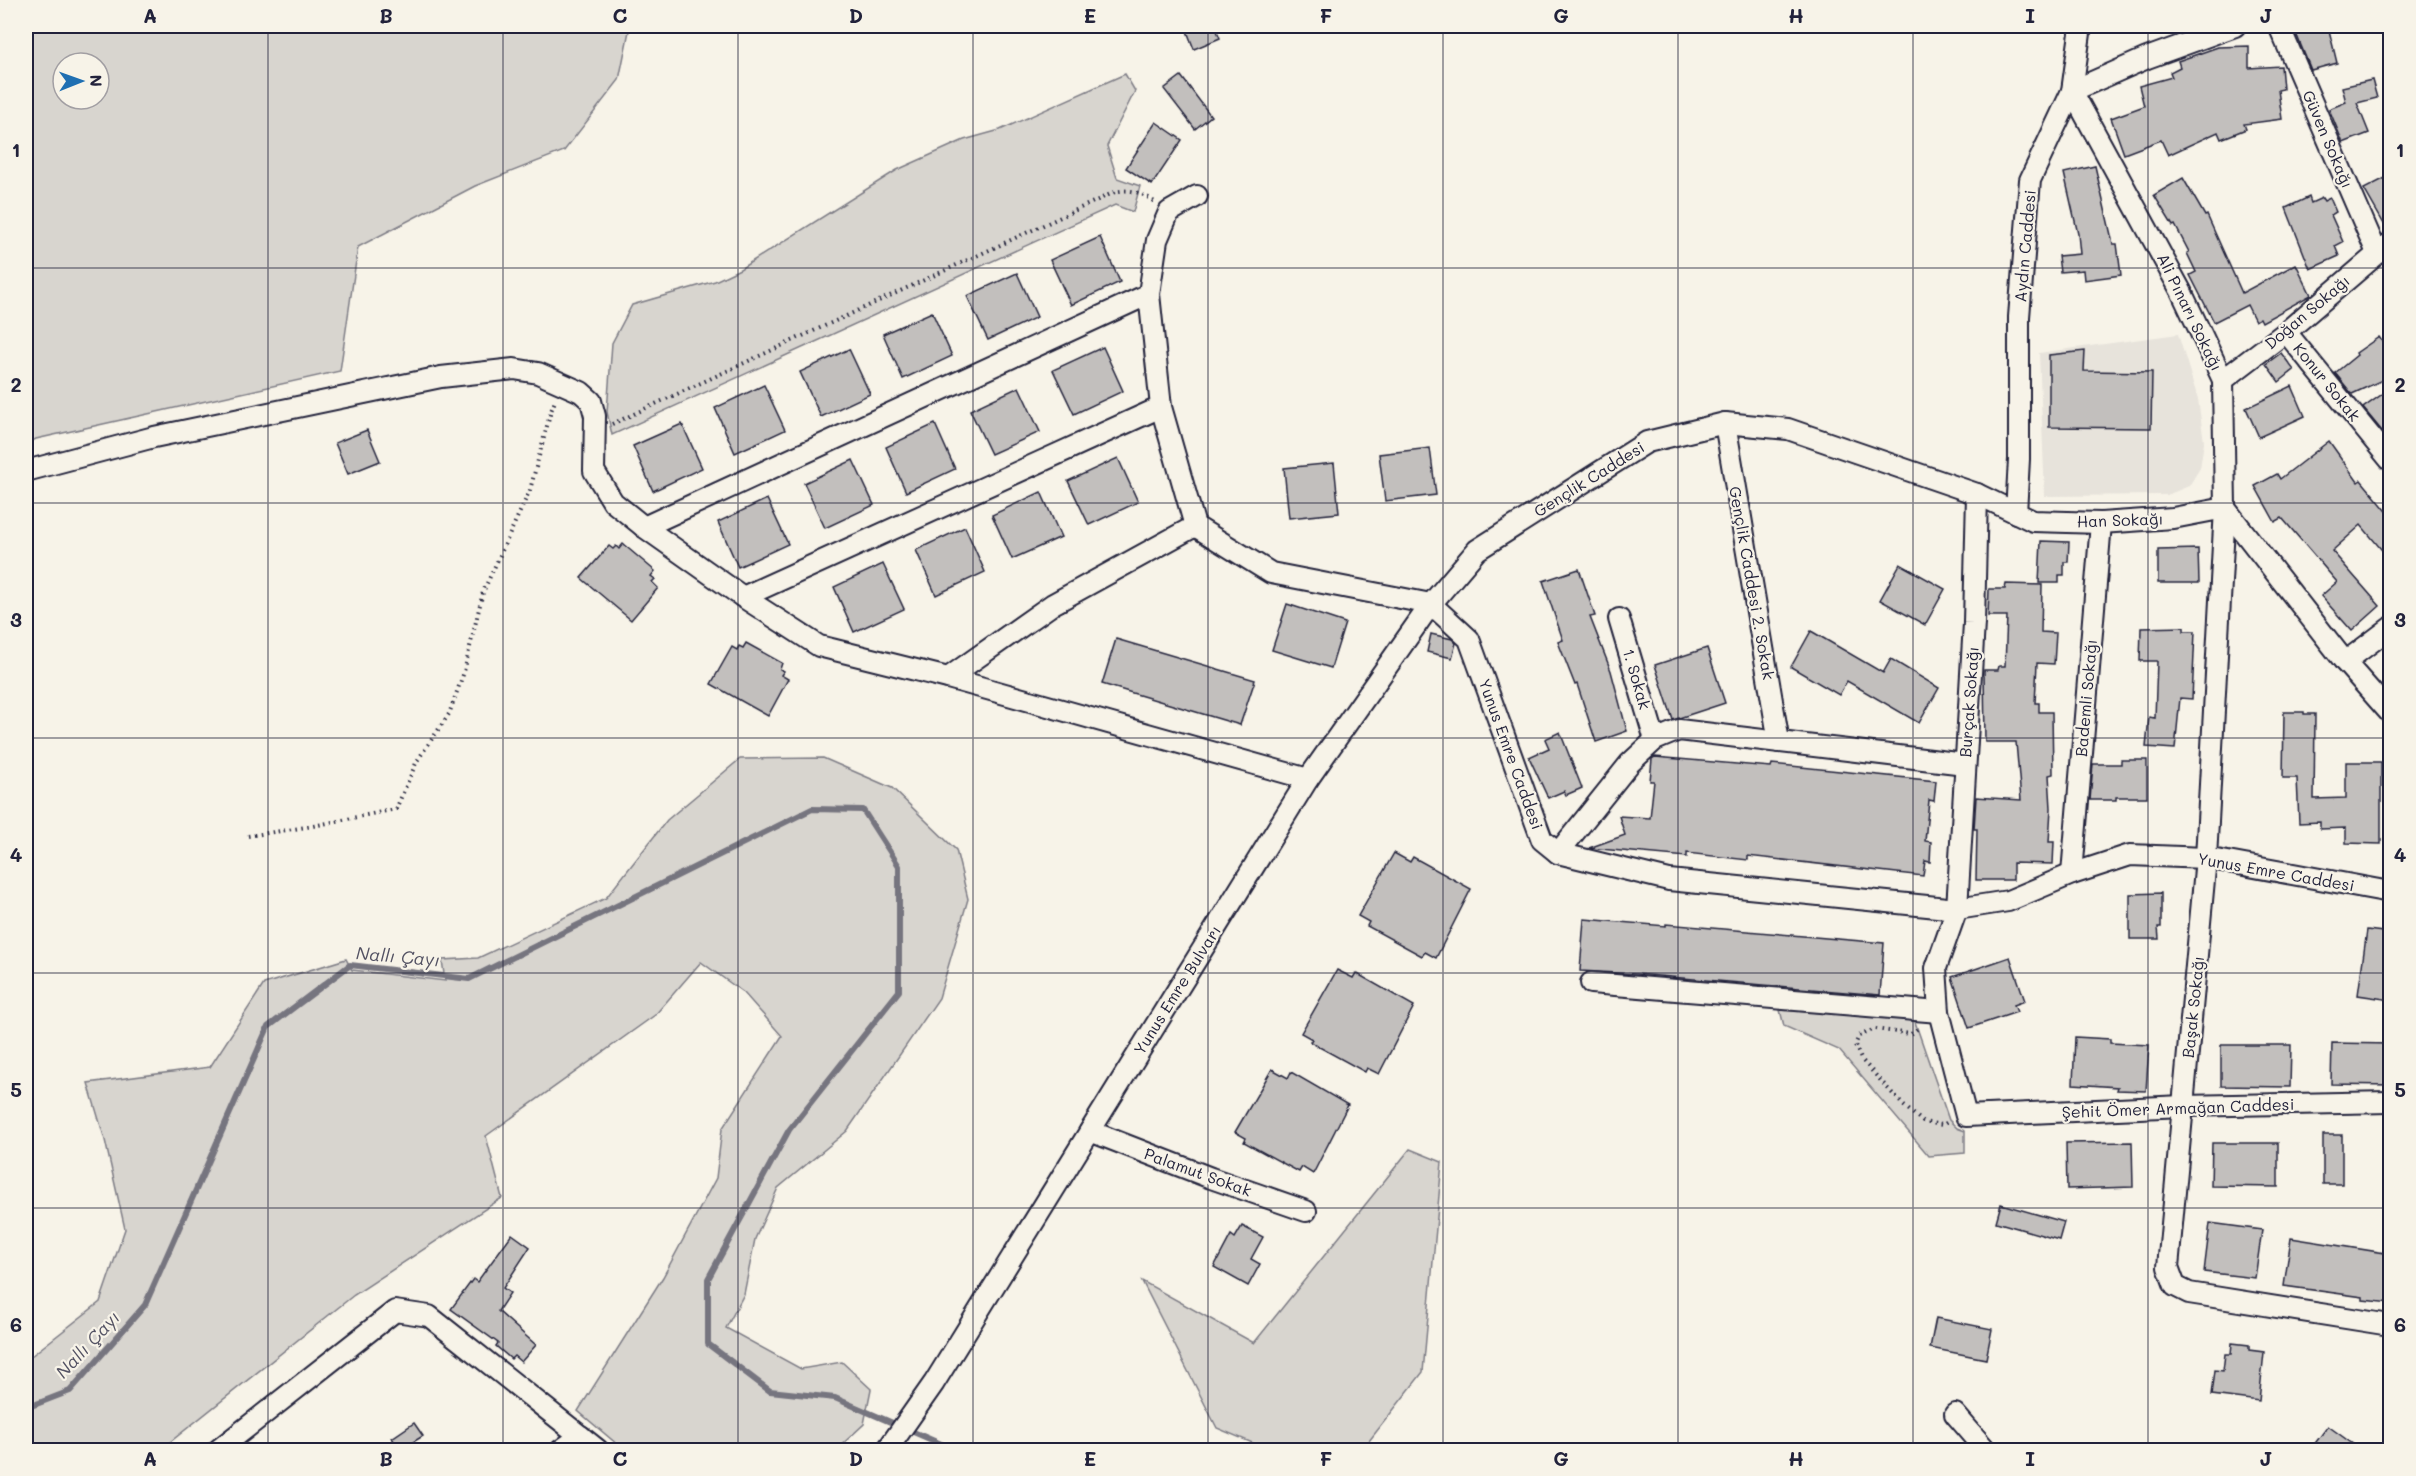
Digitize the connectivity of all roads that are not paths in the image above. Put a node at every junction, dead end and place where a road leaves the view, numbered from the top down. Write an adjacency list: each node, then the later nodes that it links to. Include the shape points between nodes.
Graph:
1 (2081, 26): 4 (street, Aydın Caddesi)
2 (2235, 26): 4 (street)
3 (2279, 26): 6 (street, Güven Sokağı)
4 (2072, 91): 9 (street, Ali Pınarı Sokağı, via 2181,291); 16 (street, Aydın Caddesi, via 2030,180 2019,317)
5 (1197, 196): 7 (street, via 1169,212 1156,240)
6 (2384, 248): 8 (street, Doğan Sokağı)
7 (1149, 294): 10 (street); 19 (street)
8 (2286, 332): 9 (street, Doğan Sokağı); 12 (street, Konur Sokak)
9 (2223, 380): 15 (street, Ali Pınarı Sokağı)
10 (1161, 407): 18 (street); 20 (street)
11 (1725, 423): 14 (street, Gençlik Caddesi, via 1788,429); 21 (street, Gençlik Caddesi, via 1647,442 1477,550); 28 (street, Gençlik Caddesi 2. Sokak)
12 (2391, 460)
13 (26, 471): 19 (street, via 154,437 441,377 513,369 538,373 581,392 591,401 595,416 594,471 613,501)
14 (1977, 494): 16 (street, Gençlik Caddesi); 29 (street, Burçak Sokağı)
15 (2225, 507): 17 (street, Han Sokağı, via 2173,518); 24 (street); 32 (street, Başak Sokağı)
16 (2016, 513): 17 (street, Han Sokağı, via 2033,521)
17 (2101, 523): 33 (street, Bademli Sokağı)
18 (1195, 526): 21 (street, via 1271,573); 25 (street, via 1053,604)
19 (644, 527): 20 (street)
20 (743, 597): 25 (street, via 819,646)
21 (1431, 604): 30 (street, Yunus Emre Bulvarı); 31 (street, Yunus Emre Caddesi, via 1469,639 1542,840)
22 (1619, 619): 27 (street, 1. Sokak)
23 (2391, 628): 24 (street)
24 (2345, 662): 26 (street)
25 (948, 678): 30 (street)
26 (2391, 713)
27 (1655, 740): 28 (street, via 1679,730); 31 (street, via 1630,763)
28 (1779, 742): 29 (street)
29 (1965, 764): 35 (street, Burçak Sokağı)
30 (1308, 779): 41 (street, Yunus Emre Bulvarı)
31 (1558, 853): 35 (street, Yunus Emre Caddesi, via 1669,880)
32 (2206, 858): 33 (street, Yunus Emre Caddesi, via 2130,855); 34 (street, Yunus Emre Caddesi); 39 (street, Başak Sokağı)
33 (2072, 874): 35 (street, Yunus Emre Caddesi, via 2008,901)
34 (2391, 892)
35 (1956, 909): 37 (street, Burçak Sokağı, via 1936,968)
36 (1591, 983): 37 (street)
37 (1939, 1012): 40 (street, Burçak Sokağı)
38 (2391, 1102): 39 (street, Şehit Ömer Armağan Caddesi)
39 (2183, 1106): 40 (street, Şehit Ömer Armağan Caddesi); 43 (street, Başak Sokağı, via 2168,1267 2175,1286 2189,1293)
40 (1965, 1113)
41 (1090, 1131): 42 (street, Palamut Sokak); 49 (street, Yunus Emre Bulvarı, via 934,1383)
42 (1306, 1211)
43 (2391, 1325)
44 (1954, 1414): 50 (street)
45 (581, 1436): 46 (street, via 429,1316 395,1311); 47 (street); 48 (street)
46 (218, 1450)
47 (561, 1450)
48 (598, 1450)
49 (887, 1450)
50 (1986, 1450)

